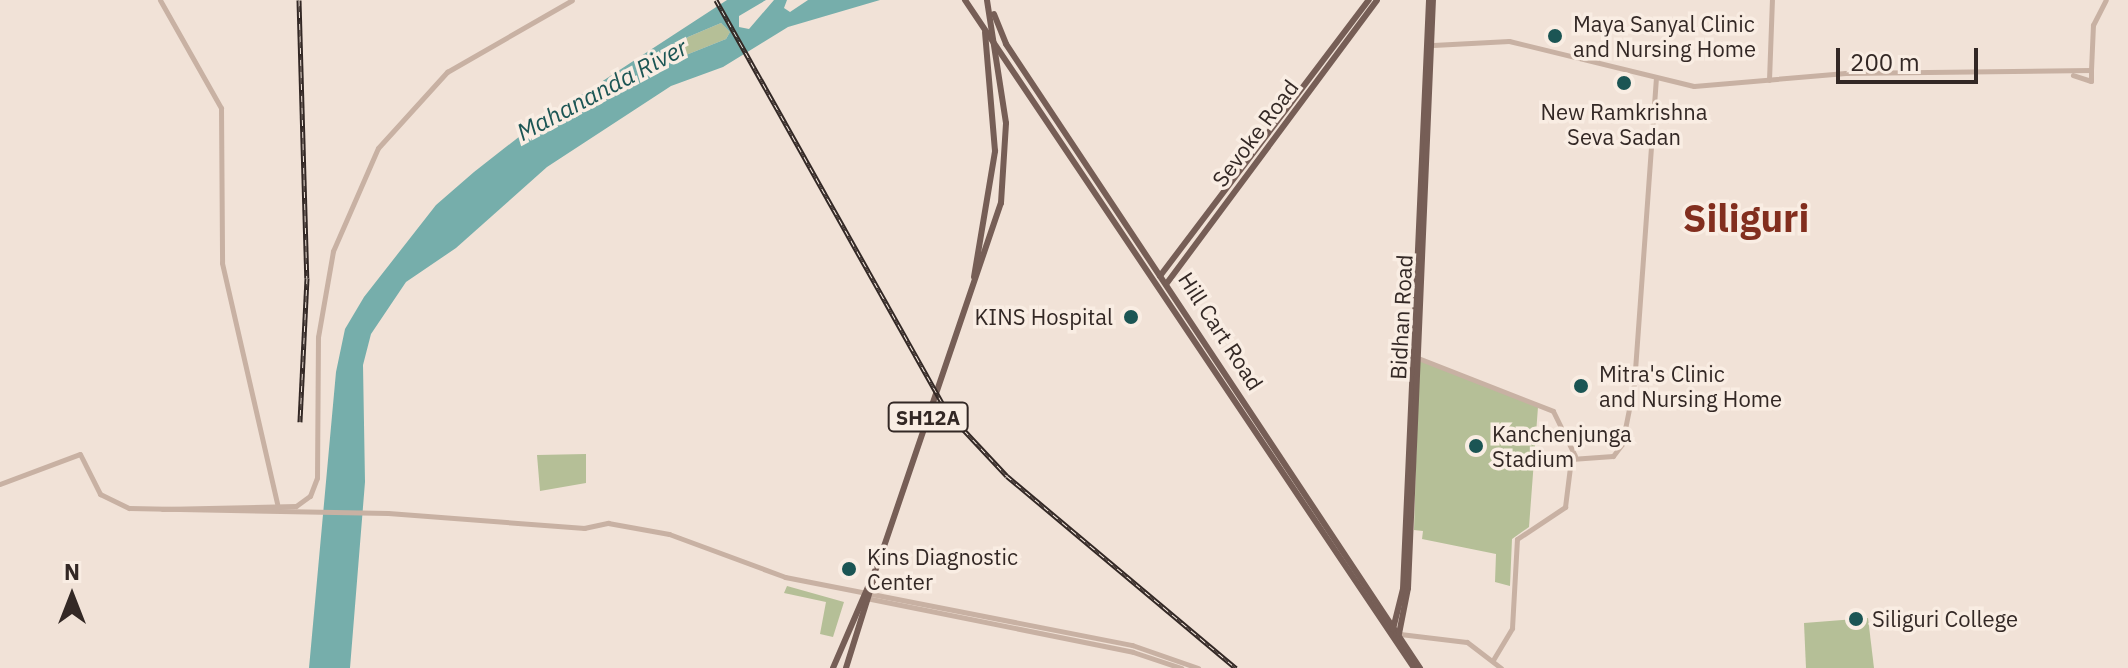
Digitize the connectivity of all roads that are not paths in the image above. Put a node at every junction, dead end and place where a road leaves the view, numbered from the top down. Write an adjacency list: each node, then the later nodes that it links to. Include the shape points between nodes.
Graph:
1 (160, 0): 27 (street, via 221,108 222,263)
2 (572, 0): 27 (street, via 447,72 378,148 333,251 318,337 317,478 303,503)
3 (965, 0): 11 (main road, Hill Cart Road / SH12A)
4 (987, 0): 10 (main road, Hill Cart Road / SH12A)
5 (1377, 0): 9 (main road, Sevoke Road)
6 (1431, 0): 14 (main road, Bidhan Road)
7 (1772, 0): 19 (street)
8 (2106, 0): 16 (street, via 2093,25)
9 (1368, 5): 20 (main road, Sevoke Road)
10 (994, 14): 12 (main road, Hill Cart Road); 13 (main road, Hill Cart Road / SH12A)
11 (983, 25): 13 (main road, Hill Cart Road); 15 (main road, SH12A)
12 (1004, 41): 13 (main road); 21 (main road, Hill Cart Road)
13 (996, 44): 15 (main road); 21 (main road, Hill Cart Road); 22 (main road, SH12A, via 1006,168 996,220)
14 (1430, 46): 18 (street, via 1509,41 1583,55); 24 (main road, Bidhan Road)
15 (988, 50): 22 (main road, SH12A, via 995,151)
16 (2091, 70): 17 (street); 17 (street, via 2091,81)
17 (2073, 75): 19 (street, via 1862,72)
18 (1656, 80): 19 (street, via 1707,86); 25 (street, via 1626,424 1613,456)
19 (1769, 80)
20 (1218, 207): 21 (main road, Sevoke Road); 23 (main road, Sevoke Road)
21 (1160, 277): 23 (main road, Hill Cart Road)
22 (974, 281): 29 (main road, SH12A)
23 (1165, 284): 30 (main road, Hill Cart Road)
24 (1414, 356): 25 (street, via 1557,414); 30 (main road, Bidhan Road, via 1403,614)
25 (1575, 456): 31 (street, via 1566,471 1565,507 1534,524 1514,546 1512,628)
26 (0, 484): 28 (street, via 80,454 100,494 129,508)
27 (277, 504): 28 (street)
28 (158, 511): 29 (street, via 388,513 584,528 608,523 669,534 785,577)
29 (866, 595): 32 (main road, SH12A); 33 (main road, SH12A); 34 (street, via 1133,652); 35 (street, via 1132,645)
30 (1396, 633): 31 (street, via 1459,640); 36 (main road, Hill Cart Road); 37 (main road, Hill Cart Road)
31 (1493, 660): 38 (street)
32 (833, 668)
33 (846, 668)
34 (1181, 668)
35 (1198, 668)
36 (1414, 668)
37 (1420, 668)
38 (1501, 668)

